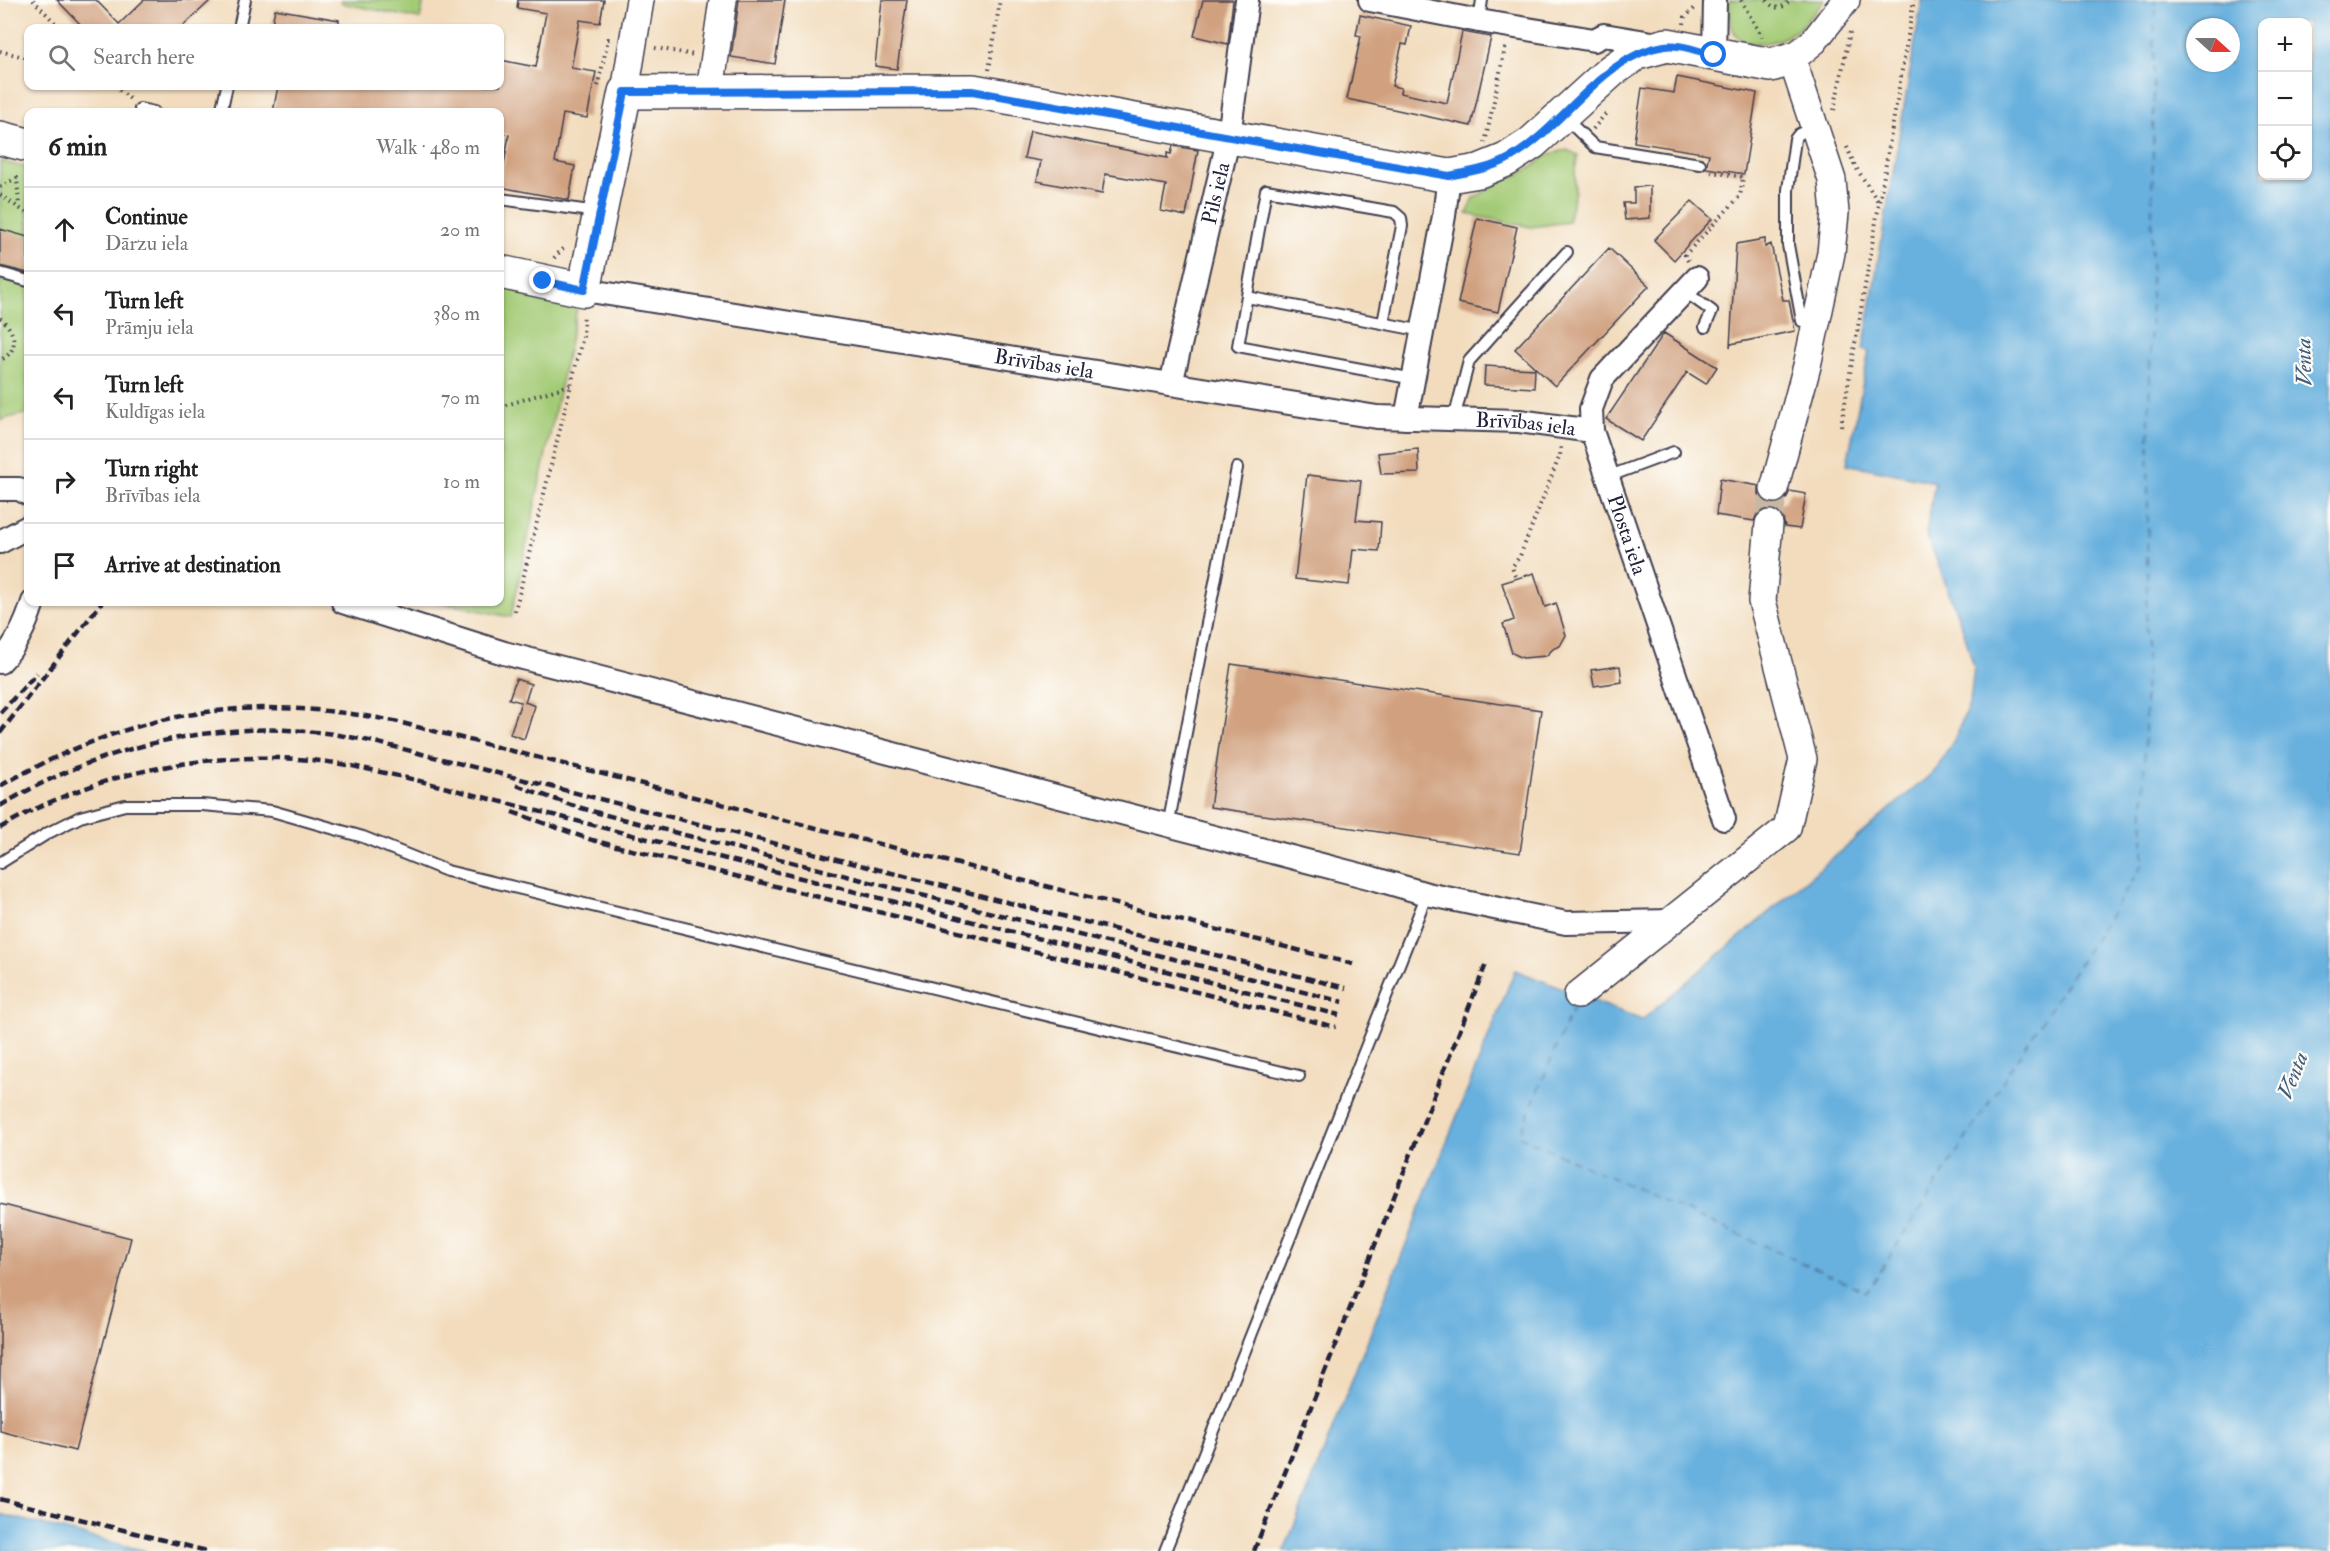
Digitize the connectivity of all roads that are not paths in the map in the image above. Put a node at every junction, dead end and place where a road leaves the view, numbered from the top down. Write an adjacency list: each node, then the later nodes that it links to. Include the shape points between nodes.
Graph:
1 (245, 0): 9 (lane)
2 (640, 0): 17 (street)
3 (723, 0): 16 (street)
4 (1247, 0): 21 (street, Pils iela)
5 (1374, 0): 8 (street)
6 (1716, 0): 12 (street)
7 (1846, 0): 13 (street, via 1814,41)
8 (1480, 10): 10 (street, via 1510,26)
9 (240, 24)
10 (1593, 40): 11 (street, via 1604,35); 14 (street)
11 (1666, 45): 12 (main road); 14 (main road, via 1637,53)
12 (1714, 55): 13 (main road)
13 (1777, 56): 20 (street)
14 (1611, 71): 19 (main road)
15 (226, 90): 18 (lane)
16 (710, 90): 17 (main road); 21 (main road, via 972,91)
17 (625, 92): 27 (main road)
18 (222, 108)
19 (1563, 116): 24 (lane, via 1595,147); 25 (main road, via 1506,160)
20 (1814, 127): 36 (street, via 1832,180 1835,213); 36 (lane, via 1795,139 1788,190 1788,245 1802,321)
21 (1229, 136): 25 (main road); 40 (street, Pils iela)
22 (0, 138): 23 (main road)
23 (23, 159)
24 (1700, 164)
25 (1464, 173): 38 (street, via 1444,216)
26 (504, 200): 27 (lane)
27 (601, 212): 33 (main road)
28 (1567, 252): 42 (lane, via 1469,361)
29 (0, 273): 31 (lane)
30 (504, 273): 33 (main road, Brīvības iela)
31 (24, 280)
32 (1690, 285): 37 (lane, via 1712,311); 43 (street, Plosta iela, via 1602,379 1591,409)
33 (584, 290): 40 (street, Brīvības iela)
34 (1247, 297): 35 (lane); 35 (lane, via 1266,190 1394,212 1401,218 1402,226); 39 (lane, via 1238,346)
35 (1383, 323): 38 (lane)
36 (1816, 325): 48 (street)
37 (1705, 327)
38 (1423, 331): 39 (street)
39 (1414, 380): 41 (street)
40 (1171, 384): 41 (street, Brīvības iela, via 1377,417)
41 (1406, 418): 42 (street, Brīvības iela)
42 (1454, 419): 43 (street, Brīvības iela, via 1520,421)
43 (1592, 431): 46 (street, Plosta iela)
44 (1674, 452): 46 (lane)
45 (1237, 468): 57 (lane)
46 (1607, 477): 56 (street, Plosta iela)
47 (0, 489): 49 (street)
48 (1774, 489)
49 (24, 492)
50 (1769, 524): 60 (street, via 1762,601 1803,759 1787,828)
51 (24, 529): 52 (street)
52 (0, 542)
53 (32, 606): 55 (street, via 13,649)
54 (355, 606): 57 (street, via 504,654)
55 (0, 662)
56 (1724, 819)
57 (1168, 826): 59 (street)
58 (0, 863): 62 (lane, via 80,817 125,805 202,805 272,811 363,837 447,871)
59 (1427, 894): 60 (street, via 1566,924); 63 (lane)
60 (1672, 921): 61 (street)
61 (1578, 995)
62 (1299, 1076)
63 (1165, 1551)

